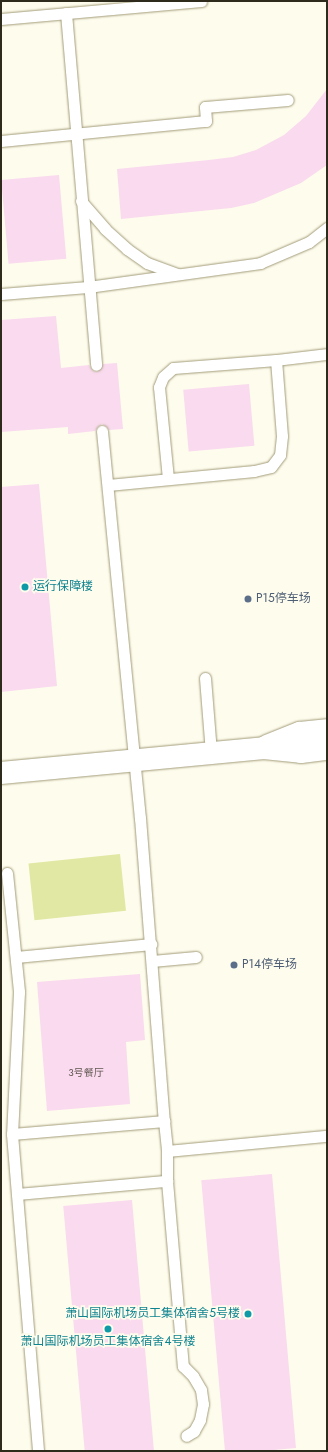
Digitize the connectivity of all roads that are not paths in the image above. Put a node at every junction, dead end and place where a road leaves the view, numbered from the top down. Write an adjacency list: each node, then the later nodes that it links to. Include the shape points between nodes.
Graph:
1 (201, 1): 2 (lane)
2 (66, 13): 3 (lane); 5 (lane)
3 (1, 18)
4 (288, 100): 5 (lane, via 205,107 206,121)
5 (76, 134): 6 (lane); 7 (lane)
6 (1, 141)
7 (81, 201): 9 (lane, via 105,229 127,249 147,263); 10 (lane)
8 (327, 228): 9 (lane, via 308,242 260,263)
9 (180, 275): 10 (lane)
10 (88, 287): 11 (lane); 14 (lane)
11 (1, 294)
12 (327, 354): 13 (lane)
13 (276, 360): 16 (lane, via 282,436 280,455 271,467 254,471); 16 (lane, via 173,368 162,377 159,387)
14 (96, 365)
15 (102, 431): 17 (lane)
16 (168, 479): 17 (lane)
17 (108, 485): 23 (lane)
18 (205, 678): 22 (lane)
19 (327, 730): 20 (street, via 300,733)
20 (264, 748): 21 (street, via 301,752); 22 (street)
21 (327, 749)
22 (210, 753): 23 (street)
23 (135, 761): 24 (street); 26 (lane)
24 (1, 773)
25 (7, 873): 27 (lane)
26 (151, 944): 27 (lane); 29 (lane)
27 (16, 957): 31 (lane, via 19,992)
28 (196, 957): 29 (lane)
29 (152, 961): 30 (lane)
30 (164, 1121): 31 (lane); 33 (lane)
31 (12, 1134): 35 (lane)
32 (327, 1136): 33 (lane)
33 (167, 1150): 34 (lane)
34 (167, 1181): 35 (lane); 36 (lane, via 183,1366 201,1390 203,1404 200,1420 194,1431)
35 (17, 1194): 37 (lane)
36 (186, 1436)
37 (38, 1451)

